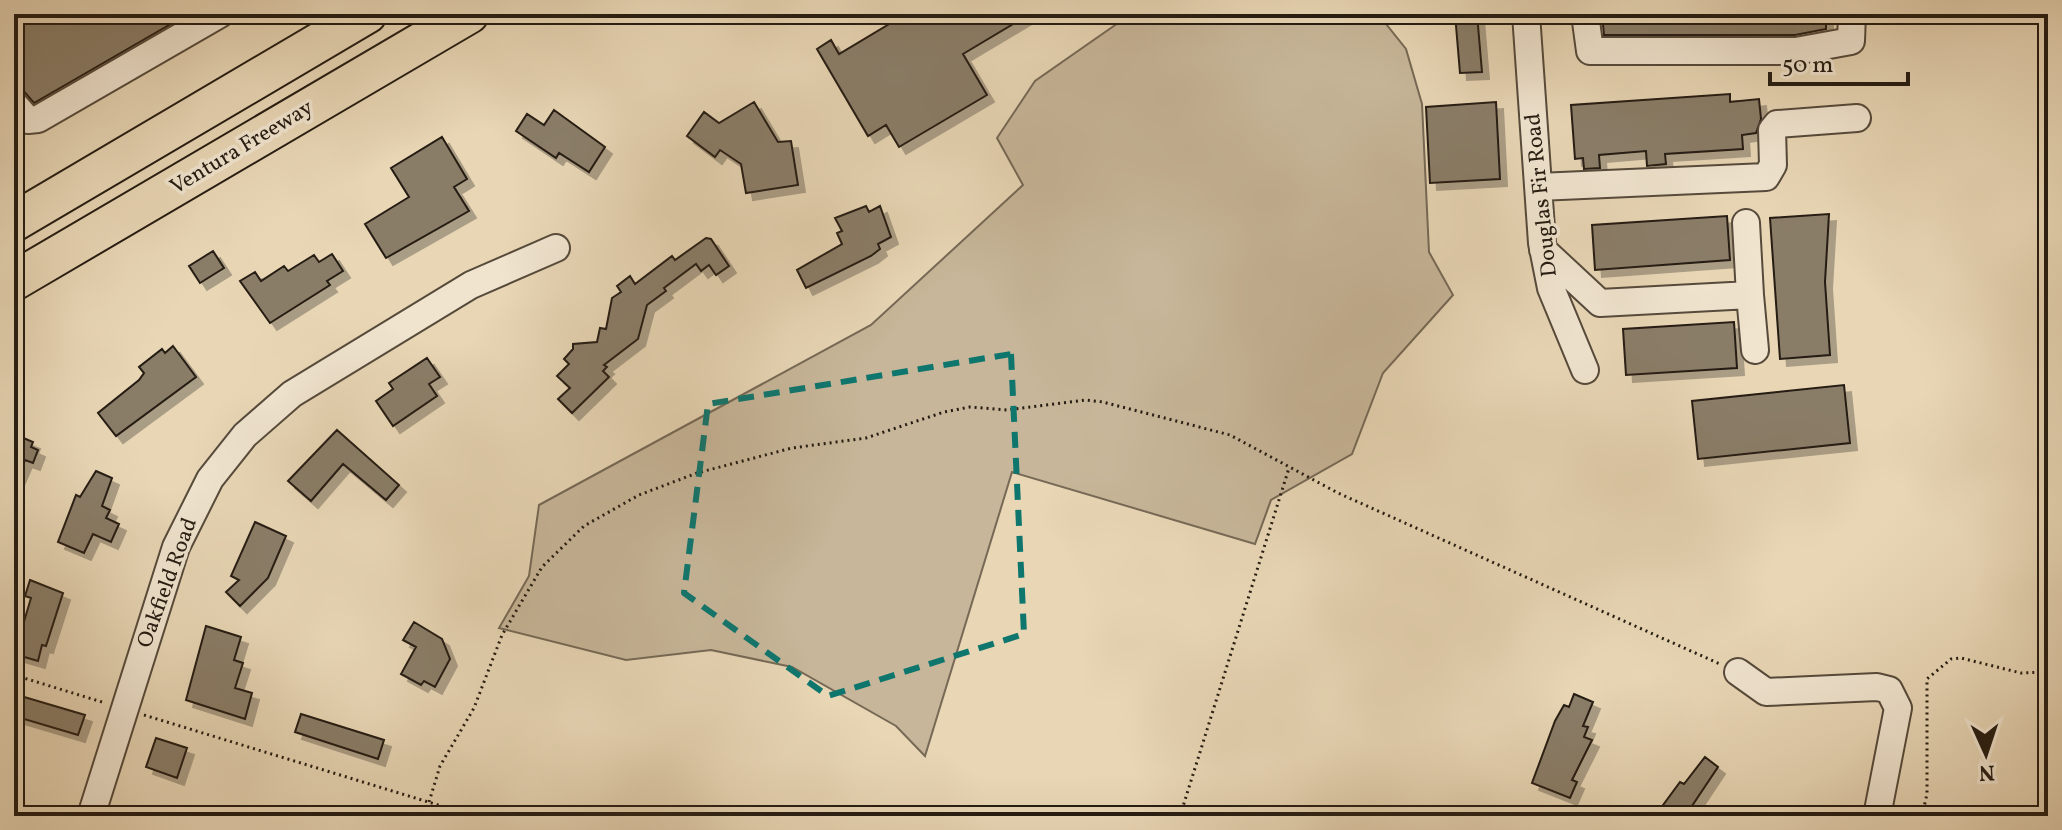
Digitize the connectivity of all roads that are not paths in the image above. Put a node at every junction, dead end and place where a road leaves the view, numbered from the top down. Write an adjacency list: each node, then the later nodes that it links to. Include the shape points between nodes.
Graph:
1 (220, 14): 7 (street, via 38,119 28,120)
2 (367, 14): 10 (highway)
3 (469, 14): 14 (highway, Ventura Freeway)
4 (1526, 14): 9 (street, Douglas Fir Road)
5 (1585, 14): 6 (street, via 1590,51 1796,51 1851,41)
6 (1852, 14)
7 (14, 104)
8 (1857, 118): 9 (street, via 1777,124 1772,130 1773,165 1766,177)
9 (1538, 187): 13 (street, Douglas Fir Road)
10 (14, 222)
11 (1746, 223): 15 (street)
12 (556, 248): 19 (street, Oakfield Road, via 471,285 292,394 245,435 210,479 176,547)
13 (1543, 250): 15 (street, via 1600,303); 17 (street, Douglas Fir Road, via 1551,288)
14 (14, 281)
15 (1750, 295): 16 (street)
16 (1755, 350)
17 (1585, 370)
18 (1738, 672): 20 (street, via 1766,692 1889,690 1898,708)
19 (91, 816)
20 (1877, 816)

